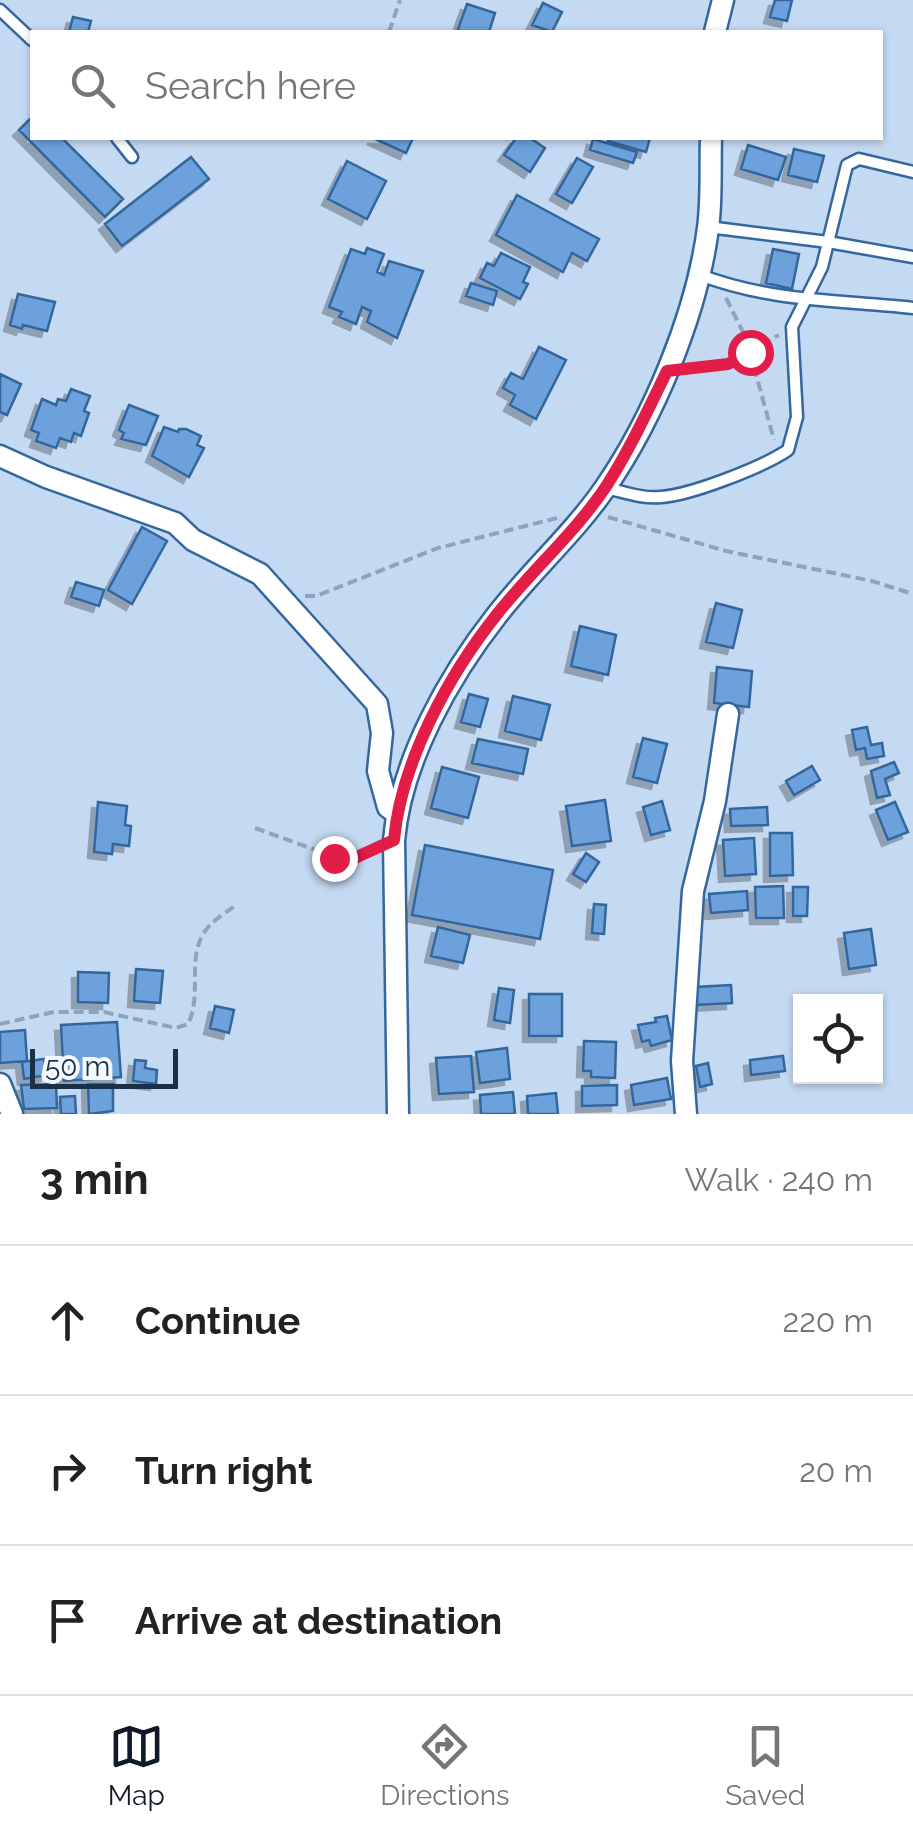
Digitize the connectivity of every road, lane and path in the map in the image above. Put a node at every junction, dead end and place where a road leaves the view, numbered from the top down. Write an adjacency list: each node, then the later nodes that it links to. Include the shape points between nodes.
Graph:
1 (400, 0): 4 (path)
2 (723, 0): 5 (street)
3 (0, 10): 6 (lane)
4 (390, 30)
5 (716, 30)
6 (30, 38)
7 (119, 140): 9 (lane)
8 (710, 140): 11 (street)
9 (132, 157)
10 (913, 172): 12 (lane, via 850,161)
11 (708, 226): 12 (lane); 14 (street)
12 (828, 242): 13 (lane); 15 (lane)
13 (913, 257)
14 (708, 278): 15 (lane); 18 (path); 19 (street)
15 (804, 300): 16 (lane); 17 (lane)
16 (913, 308)
17 (792, 327): 18 (path); 21 (lane, via 794,436)
18 (750, 352): 19 (path, via 728,364); 21 (path)
19 (667, 371): 22 (street)
20 (0, 456): 27 (street, via 175,523 193,540 260,574 377,704 378,771 388,807)
21 (774, 459): 22 (lane, via 667,497)
22 (605, 488): 23 (street)
23 (589, 508): 24 (path, via 726,550); 25 (path, via 438,548 316,596); 27 (street, via 497,614 461,668 410,767)
24 (913, 594)
25 (294, 595)
26 (728, 714): 35 (street, via 692,902 682,1061)
27 (397, 814): 29 (street)
28 (254, 828): 29 (path, via 346,862)
29 (394, 840): 34 (street)
30 (237, 904): 31 (path, via 199,940 196,1008 188,1024 176,1028 104,1012 54,1012)
31 (0, 1024)
32 (0, 1084): 33 (street)
33 (12, 1114)
34 (398, 1114)
35 (686, 1114)

